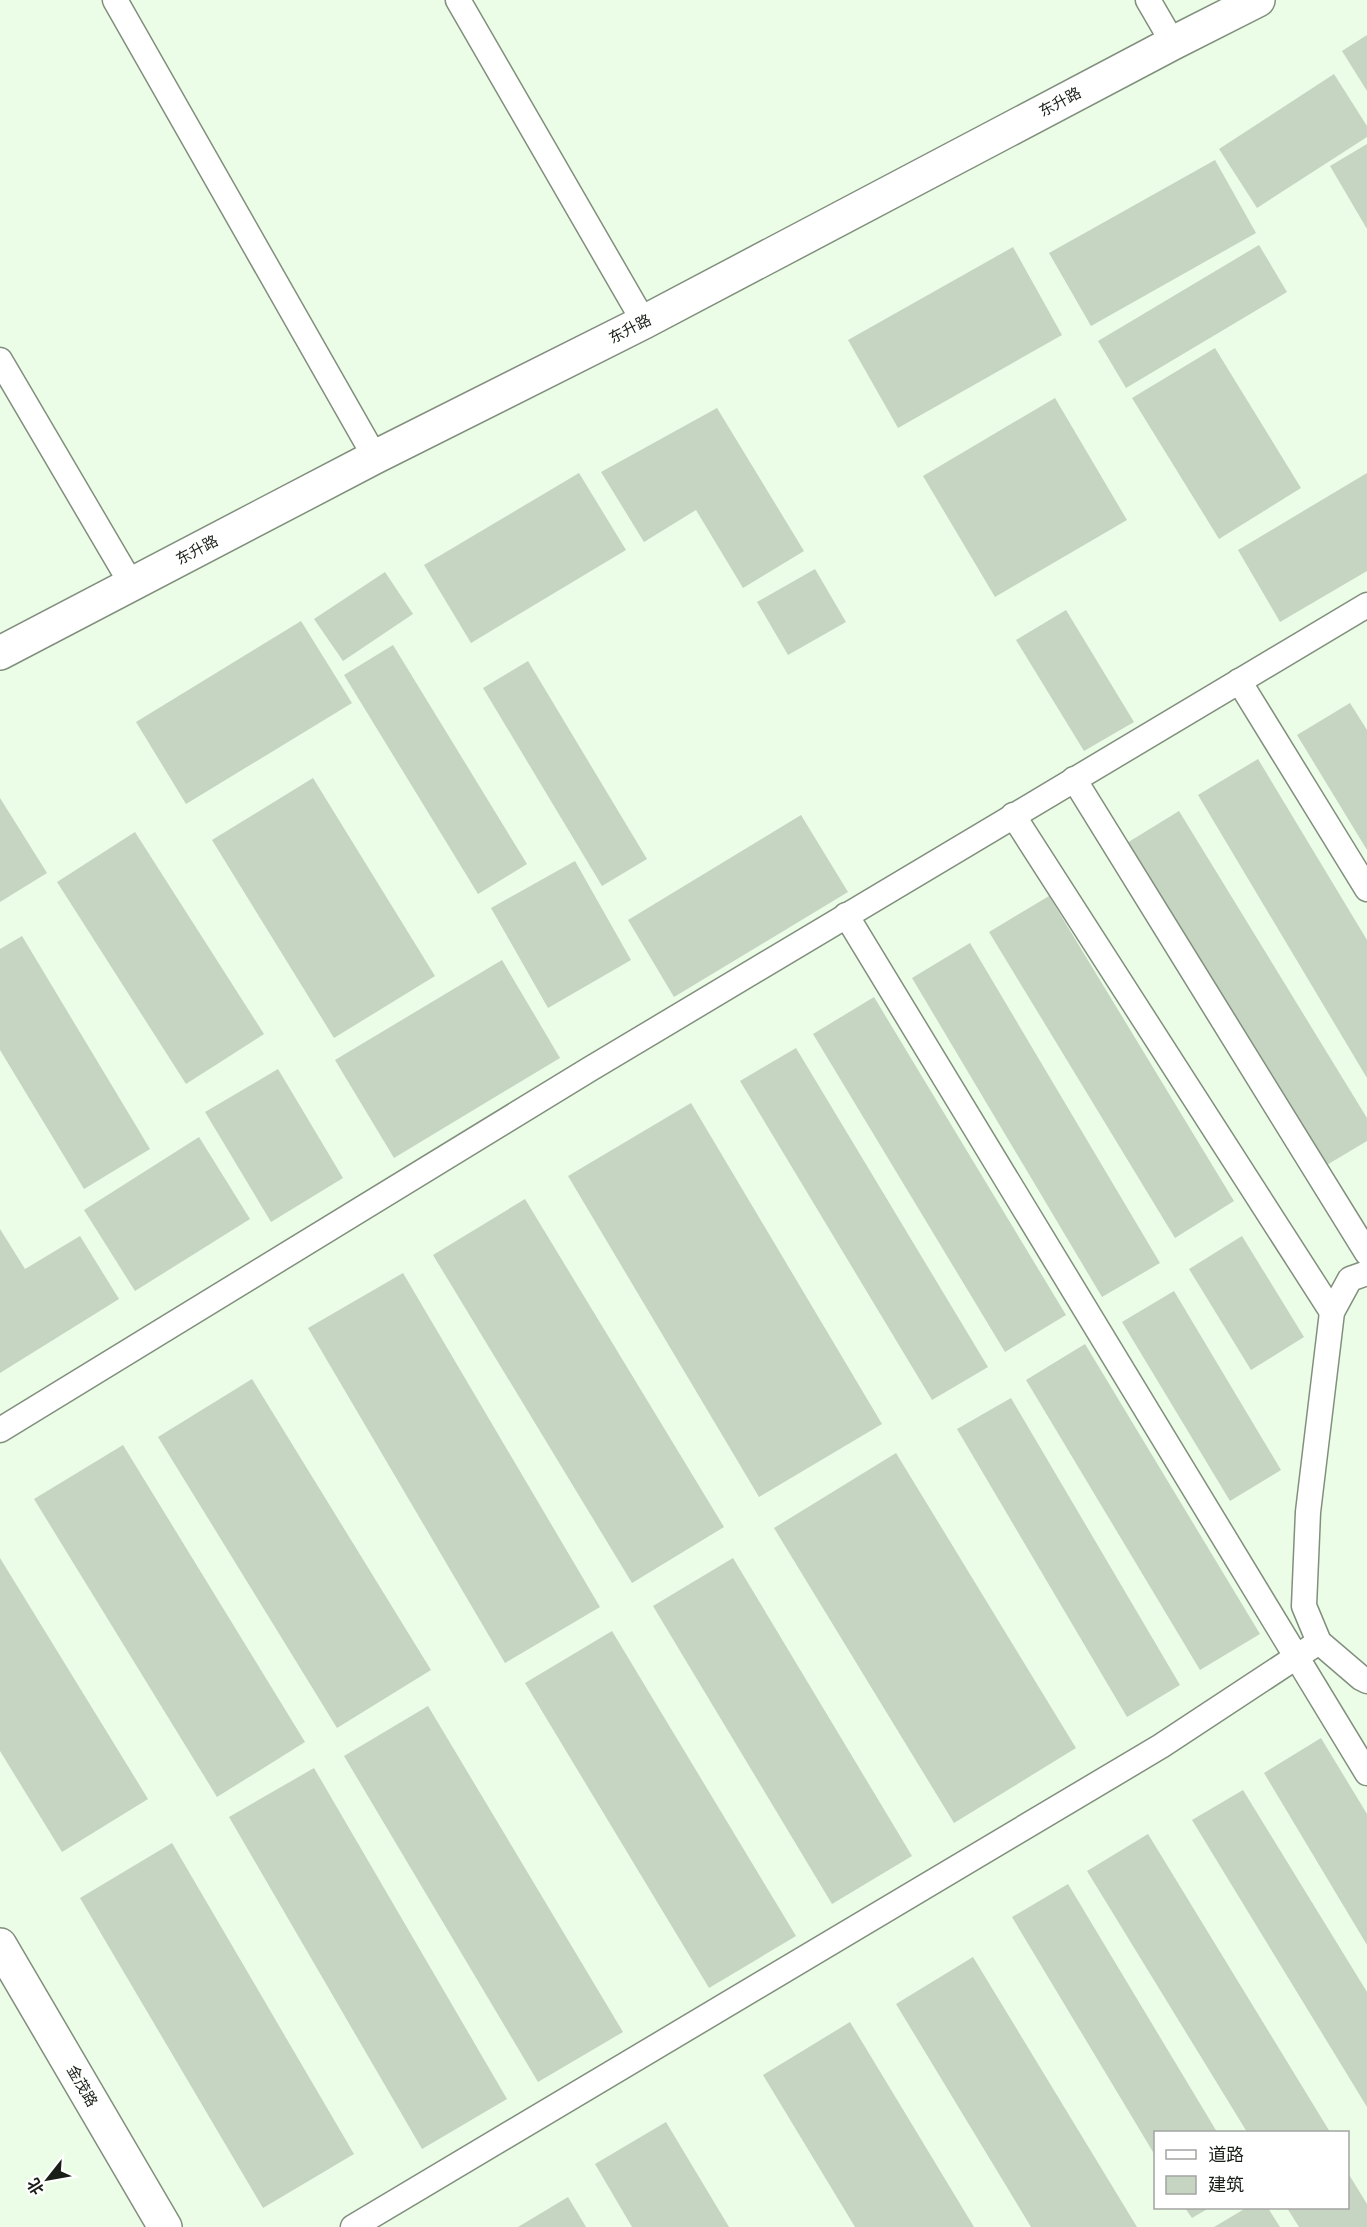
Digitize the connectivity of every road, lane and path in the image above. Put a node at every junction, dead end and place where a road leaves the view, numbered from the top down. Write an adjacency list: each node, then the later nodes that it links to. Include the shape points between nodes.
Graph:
1 (115, 0): 8 (lane)
2 (458, 0): 6 (lane)
3 (1148, 0): 5 (lane)
4 (1258, 0): 5 (street, 东升路)
5 (1173, 43): 6 (street, 东升路)
6 (644, 322): 8 (street, 东升路)
7 (0, 360): 9 (lane)
8 (375, 457): 9 (street, 东升路)
9 (132, 585): 11 (street, 东升路)
10 (1367, 605): 12 (lane)
11 (0, 653)
12 (1239, 681): 13 (lane); 15 (lane)
13 (1074, 779): 14 (lane); 17 (lane)
14 (1013, 815): 16 (lane); 19 (lane)
15 (1367, 889)
16 (846, 915): 20 (lane); 22 (lane)
17 (1367, 1253)
18 (1367, 1273): 19 (lane, via 1350,1279)
19 (1332, 1312): 21 (lane, via 1308,1512 1304,1606)
20 (0, 1430)
21 (1319, 1642): 22 (lane); 23 (lane)
22 (1296, 1657): 24 (lane); 27 (lane, via 1161,1746)
23 (1367, 1681)
24 (1367, 1773)
25 (0, 1945): 26 (street, 金茂路)
26 (165, 2227)
27 (353, 2227)

